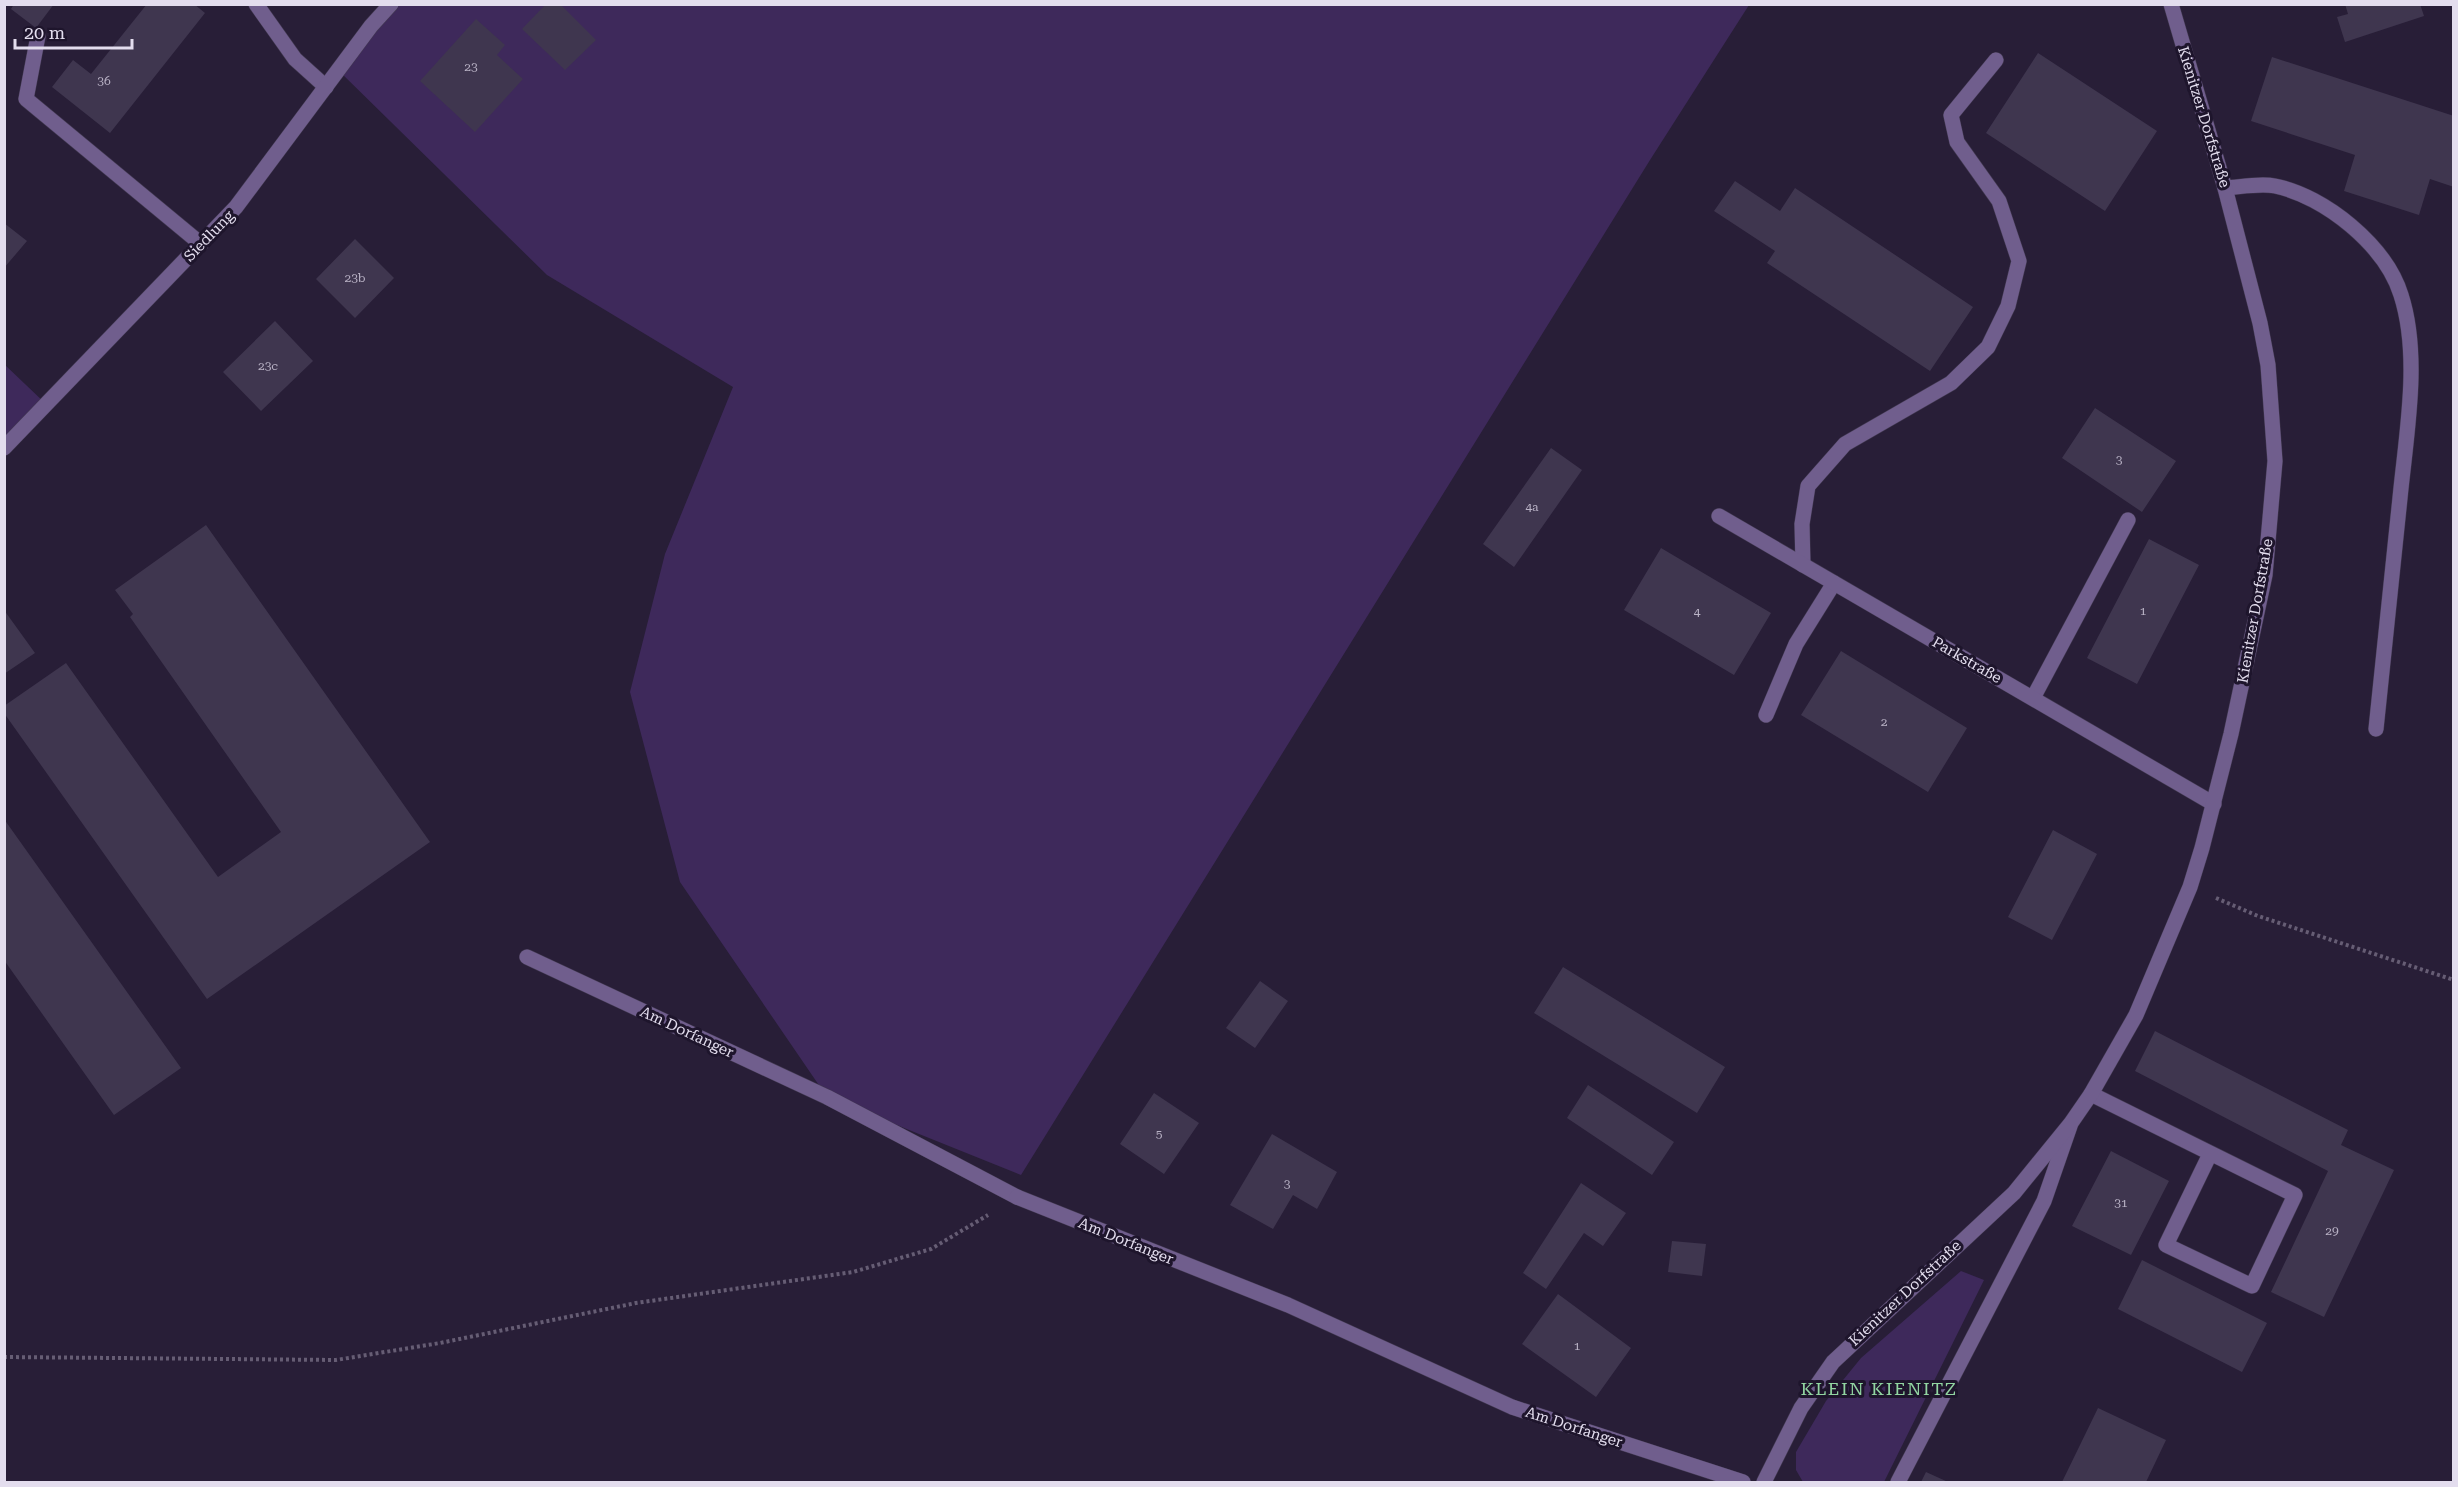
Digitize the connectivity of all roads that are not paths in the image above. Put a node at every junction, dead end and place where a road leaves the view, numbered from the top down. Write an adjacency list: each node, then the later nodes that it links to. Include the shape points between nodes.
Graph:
1 (256, 4): 6 (street, via 295,59)
2 (390, 4): 6 (street, Siedlung)
3 (2171, 4): 7 (street, Kienitzer Dorfstraße)
4 (38, 36): 8 (street, via 26,99)
5 (1996, 60): 12 (street, via 1951,115 1957,142 1999,201 2019,261 2008,306 1988,347 1951,382 1845,444 1808,486 1802,524)
6 (326, 87): 8 (street, Siedlung, via 236,207)
7 (2225, 188): 16 (street, via 2272,185 2318,203 2378,251 2402,296 2410,344 2409,408); 17 (street, Kienitzer Dorfstraße, via 2268,365 2275,461 2265,575)
8 (201, 244): 9 (street, Siedlung)
9 (4, 448)
10 (1719, 516): 12 (street, Parkstraße)
11 (2128, 520): 14 (street)
12 (1803, 565): 13 (street, Parkstraße)
13 (1834, 583): 14 (street, Parkstraße); 15 (street, via 1796,644)
14 (2033, 698): 17 (street, Parkstraße)
15 (1766, 715)
16 (2376, 729)
17 (2214, 804): 19 (street, Kienitzer Dorfstraße, via 2190,887 2136,1015)
18 (527, 957): 22 (street, Am Dorfanger, via 826,1096 1017,1197 1288,1305 1512,1407)
19 (2091, 1094): 20 (street, Kienitzer Dorfstraße); 21 (street)
20 (2071, 1123): 23 (street, Kienitzer Dorfstraße, via 2014,1193 1833,1362 1801,1408); 24 (street, Kienitzer Dorfstraße, via 2044,1201)
21 (2210, 1154): 21 (street, via 2295,1195 2252,1286 2166,1245)
22 (1743, 1482)
23 (1764, 1482)
24 (1898, 1482)

